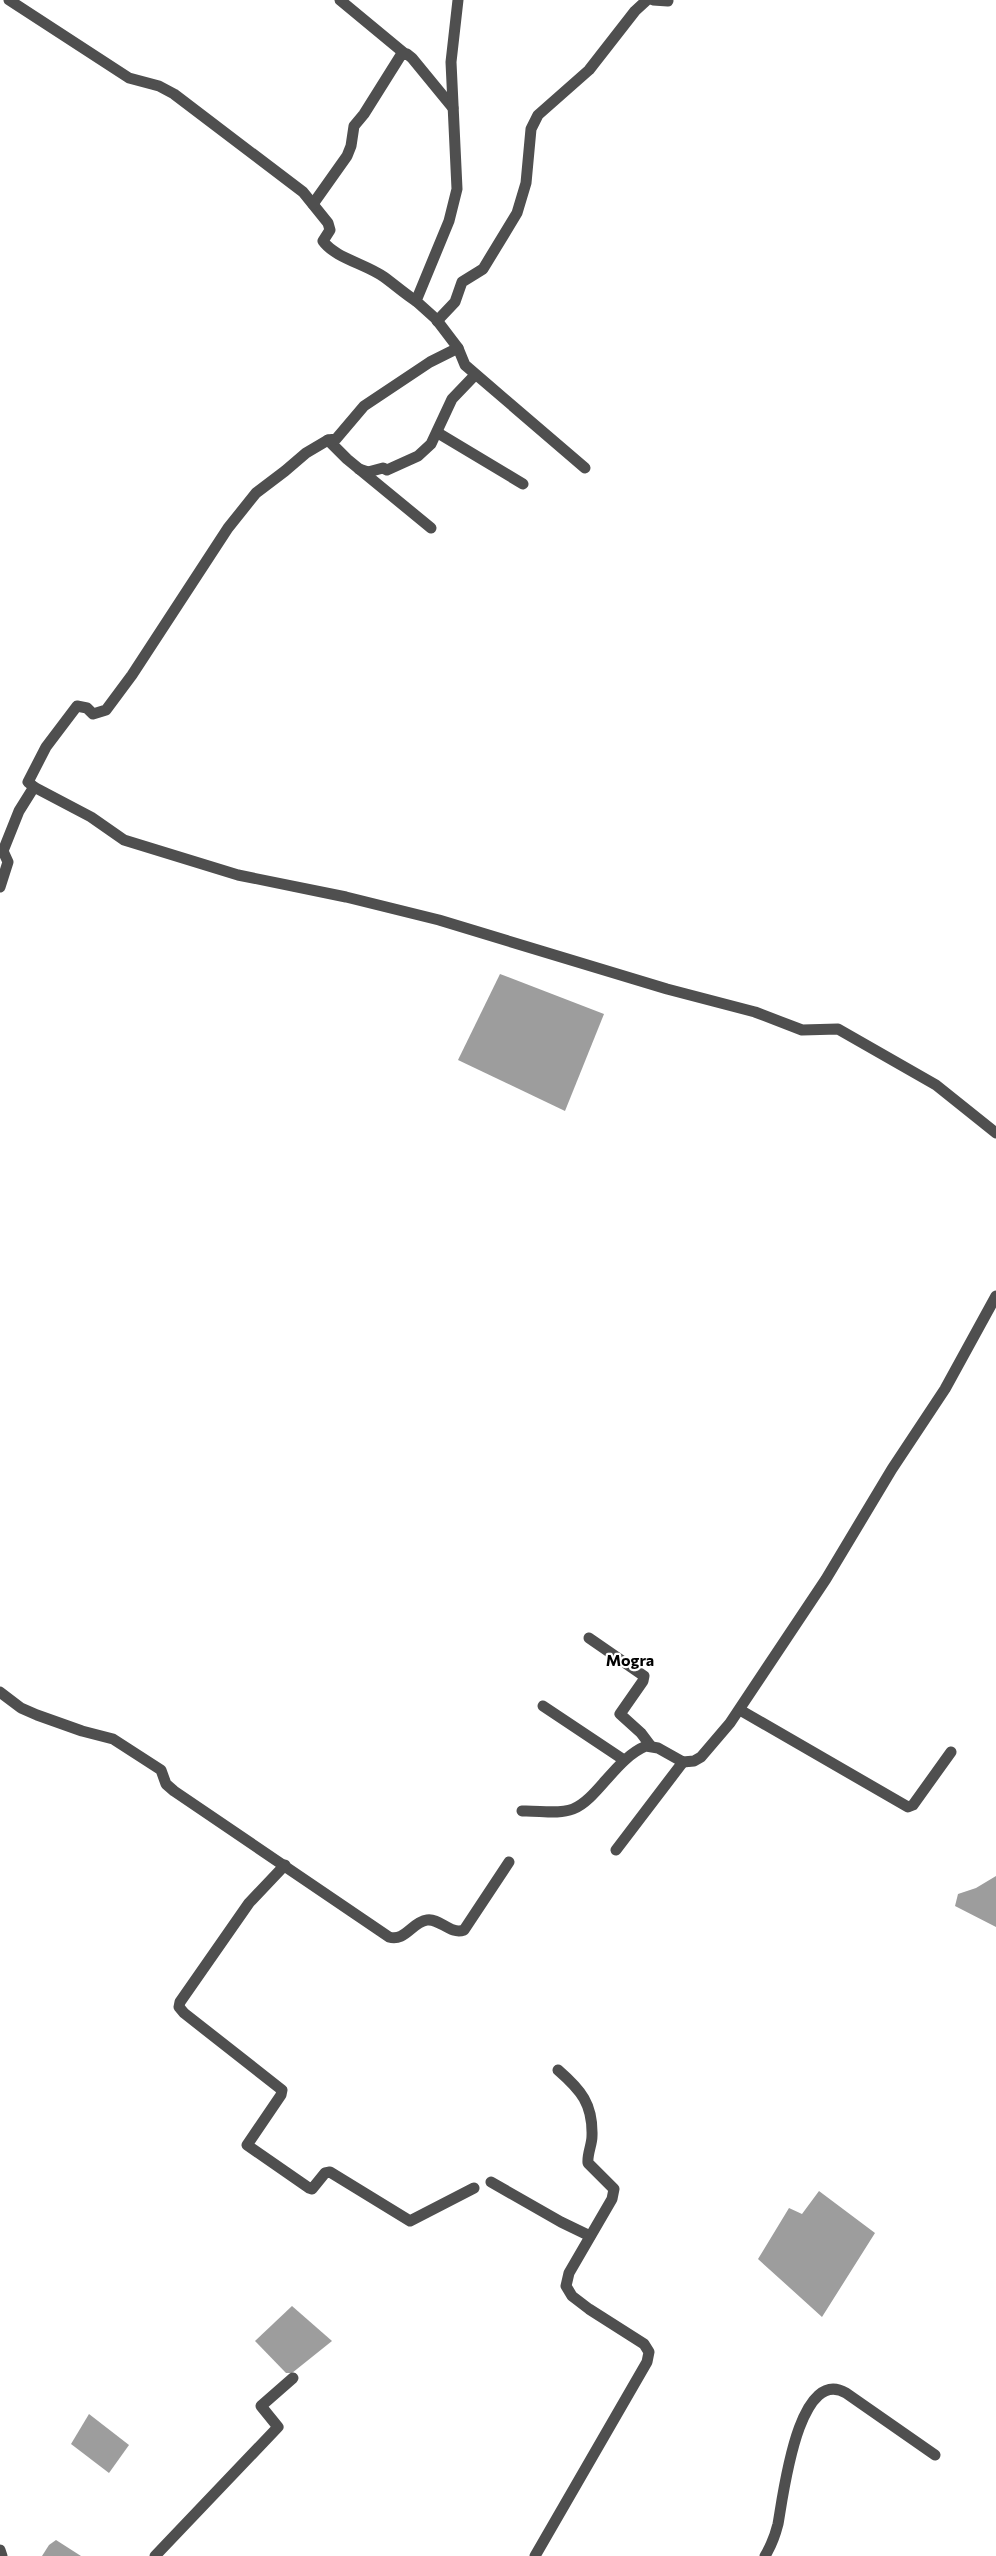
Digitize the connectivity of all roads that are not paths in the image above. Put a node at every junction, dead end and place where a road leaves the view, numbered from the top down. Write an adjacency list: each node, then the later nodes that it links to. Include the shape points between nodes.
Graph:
1 (9, 0): 9 (street, via 129,78 159,86 174,94 303,192)
2 (340, 0): 7 (street)
3 (458, 0): 8 (street, via 451,62)
4 (647, 0): 11 (street, via 589,70 538,115 531,130 526,183 517,212 483,269 462,282 455,302)
5 (653, 0): 6 (street)
6 (668, 1)
7 (404, 53): 8 (street, via 412,58); 9 (street, via 354,126 347,156)
8 (453, 108): 10 (street, via 457,189 449,221)
9 (313, 204): 10 (street, via 328,223 330,230 323,241 330,250 383,276)
10 (416, 301): 11 (street)
11 (436, 320): 12 (street)
12 (458, 348): 13 (street, via 465,365); 15 (street, via 401,380 364,406 336,439)
13 (475, 375): 14 (street, via 452,399); 16 (street)
14 (438, 433): 17 (street, via 418,456 395,468 368,472); 18 (street)
15 (328, 440): 17 (street); 20 (street, via 306,453 256,493 228,528 106,710 94,714 77,706 68,717 33,769 28,782)
16 (586, 468)
17 (360, 469): 19 (street)
18 (523, 484)
19 (431, 528)
20 (34, 787): 21 (street); 23 (street, via 91,817 124,840 238,875 439,920 667,989 755,1012 802,1030 838,1029 936,1085)
21 (1, 851): 22 (street, via 8,862)
22 (0, 887)
23 (996, 1133)
24 (996, 1296): 28 (street, via 945,1389)
25 (589, 1638): 29 (street, via 644,1676 620,1714)
26 (0, 1692): 36 (street, via 21,1708 37,1715 114,1739 161,1770 166,1784 174,1791)
27 (543, 1706): 31 (street)
28 (740, 1710): 30 (street, via 908,1807 913,1805); 32 (street, via 701,1757)
29 (650, 1745): 31 (street); 32 (street)
30 (951, 1752)
31 (624, 1760): 33 (street, via 577,1807 566,1811)
32 (683, 1762): 34 (street)
33 (522, 1811)
34 (616, 1850)
35 (509, 1862): 36 (street, via 464,1930 456,1931 432,1920 424,1920 394,1939)
36 (285, 1865): 39 (street, via 249,1903 179,2007 282,2090 247,2145 309,2188 312,2189 325,2173 330,2172 410,2221)
37 (558, 2070): 40 (street, via 582,2094 588,2106 592,2135 588,2163 614,2189 612,2199)
38 (491, 2182): 40 (street)
39 (474, 2188)
40 (590, 2236): 46 (street, via 566,2281 568,2291 589,2309 644,2344 649,2352 647,2362 607,2436)
41 (293, 2378): 45 (street, via 262,2406 278,2427)
42 (935, 2455): 47 (street, via 846,2393 827,2389 814,2400 800,2427 789,2459 774,2538)
43 (0, 2550): 44 (street)
44 (2, 2556)
45 (155, 2556)
46 (535, 2556)
47 (765, 2556)

